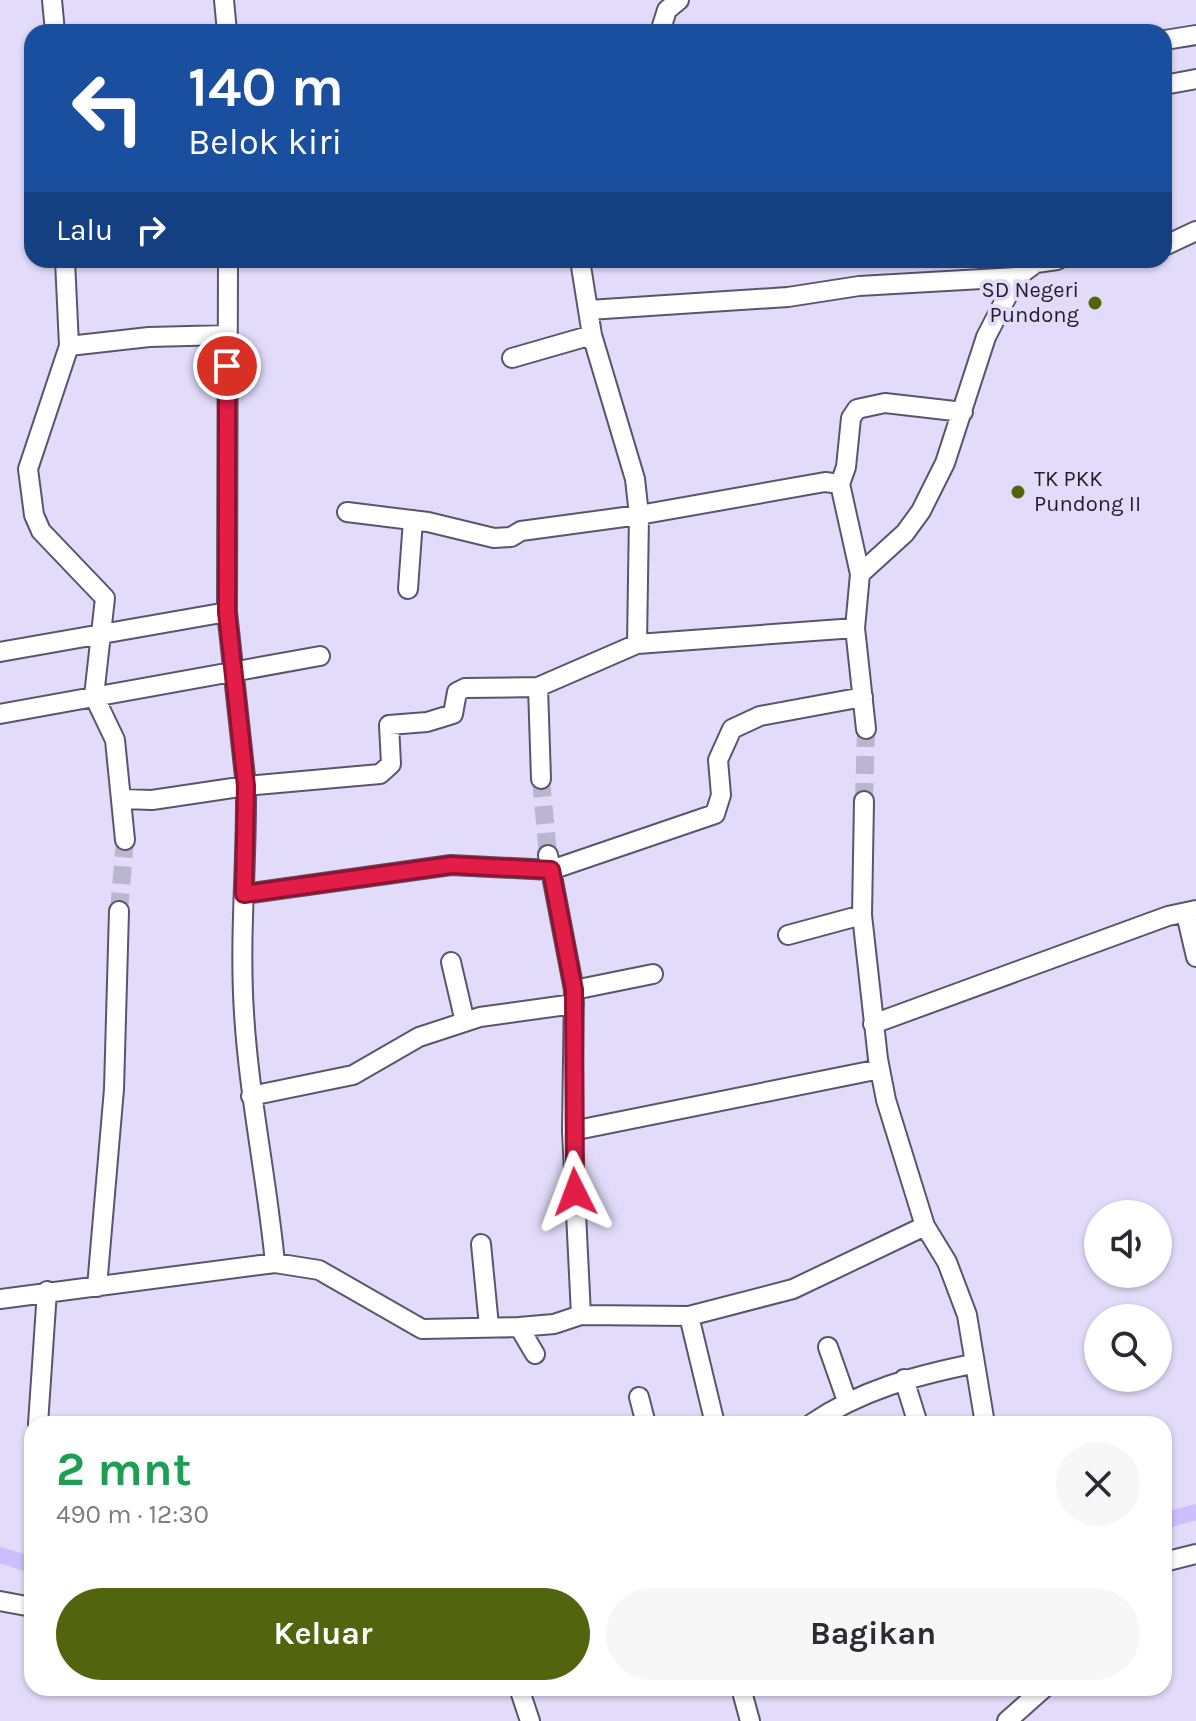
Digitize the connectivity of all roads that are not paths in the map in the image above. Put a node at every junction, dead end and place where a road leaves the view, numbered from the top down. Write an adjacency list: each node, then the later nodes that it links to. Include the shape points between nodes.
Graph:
1 (52, 0): 4 (street)
2 (224, 0): 5 (street)
3 (679, 0): 6 (street, via 667,10)
4 (54, 24)
5 (226, 24)
6 (663, 24)
7 (1196, 35): 8 (street)
8 (1172, 39)
9 (1196, 79): 10 (street)
10 (1172, 84)
11 (1196, 231): 12 (street)
12 (1172, 242)
13 (65, 268): 21 (street)
14 (228, 268): 19 (street)
15 (581, 268): 18 (street)
16 (1027, 268): 17 (street)
17 (1017, 277): 18 (street); 23 (street, via 986,337)
18 (589, 310): 20 (street)
19 (227, 335): 21 (street); 30 (street)
20 (592, 335): 22 (street); 26 (street, via 624,436)
21 (69, 346): 32 (street, via 28,469 37,523 103,594)
22 (512, 358)
23 (963, 412): 24 (street, via 885,403 857,409); 28 (street, via 921,511)
24 (840, 484): 26 (street, via 825,482); 28 (street)
25 (347, 512): 27 (street)
26 (639, 515): 27 (street, via 494,538); 33 (street)
27 (413, 520): 29 (street)
28 (860, 574): 31 (street)
29 (408, 589)
30 (227, 612): 32 (street); 36 (street)
31 (855, 628): 33 (street); 39 (street)
32 (102, 633): 34 (street); 38 (street)
33 (637, 644): 37 (street)
34 (0, 652)
35 (320, 656): 36 (street)
36 (235, 674): 38 (street); 43 (street)
37 (538, 687): 42 (street); 43 (street, via 465,688 457,692 453,714 445,719 389,725 391,764 380,774)
38 (94, 696): 40 (street); 44 (street, via 115,740)
39 (863, 697): 41 (street); 47 (street, via 774,713 732,729 718,760 721,795 715,814)
40 (0, 714)
41 (866, 729)
42 (541, 779)
43 (246, 786): 44 (street, via 152,800); 48 (street)
44 (123, 799): 46 (street)
45 (864, 801): 51 (street)
46 (125, 840)
47 (550, 862): 48 (street, via 451,865); 56 (street)
48 (244, 894): 60 (street, via 243,996)
49 (119, 911): 65 (street, via 114,1089)
50 (1191, 912): 53 (street); 58 (street)
51 (862, 915): 52 (street); 58 (street)
52 (788, 935)
53 (1196, 957)
54 (451, 962): 57 (street)
55 (653, 974): 56 (street)
56 (574, 997): 57 (street); 61 (street)
57 (465, 1022): 60 (street, via 401,1046 353,1075)
58 (873, 1024): 59 (street)
59 (880, 1069): 61 (street); 62 (street)
60 (251, 1096): 64 (street)
61 (572, 1131): 68 (street)
62 (925, 1226): 69 (street, via 793,1289); 74 (street, via 947,1262 967,1315)
63 (481, 1244): 70 (street)
64 (275, 1263): 65 (street); 70 (street, via 319,1270 422,1329)
65 (97, 1287): 66 (street)
66 (47, 1291): 67 (street); 78 (street)
67 (0, 1299)
68 (581, 1315): 69 (street); 71 (street)
69 (689, 1316): 80 (street)
70 (489, 1326): 71 (street)
71 (519, 1327): 73 (street)
72 (828, 1347): 77 (street)
73 (535, 1354)
74 (972, 1364): 75 (street); 83 (street)
75 (904, 1379): 77 (street); 82 (street)
76 (639, 1397): 79 (street)
77 (847, 1401): 81 (street)
78 (39, 1416)
79 (644, 1416)
80 (713, 1416)
81 (824, 1416)
82 (916, 1416)
83 (983, 1416)
84 (1196, 1554): 85 (street)
85 (1172, 1560)
86 (0, 1601): 87 (street)
87 (24, 1606)
88 (522, 1696): 91 (street)
89 (743, 1696): 92 (street)
90 (1035, 1696): 93 (street)
91 (530, 1721)
92 (750, 1721)
93 (1007, 1721)

